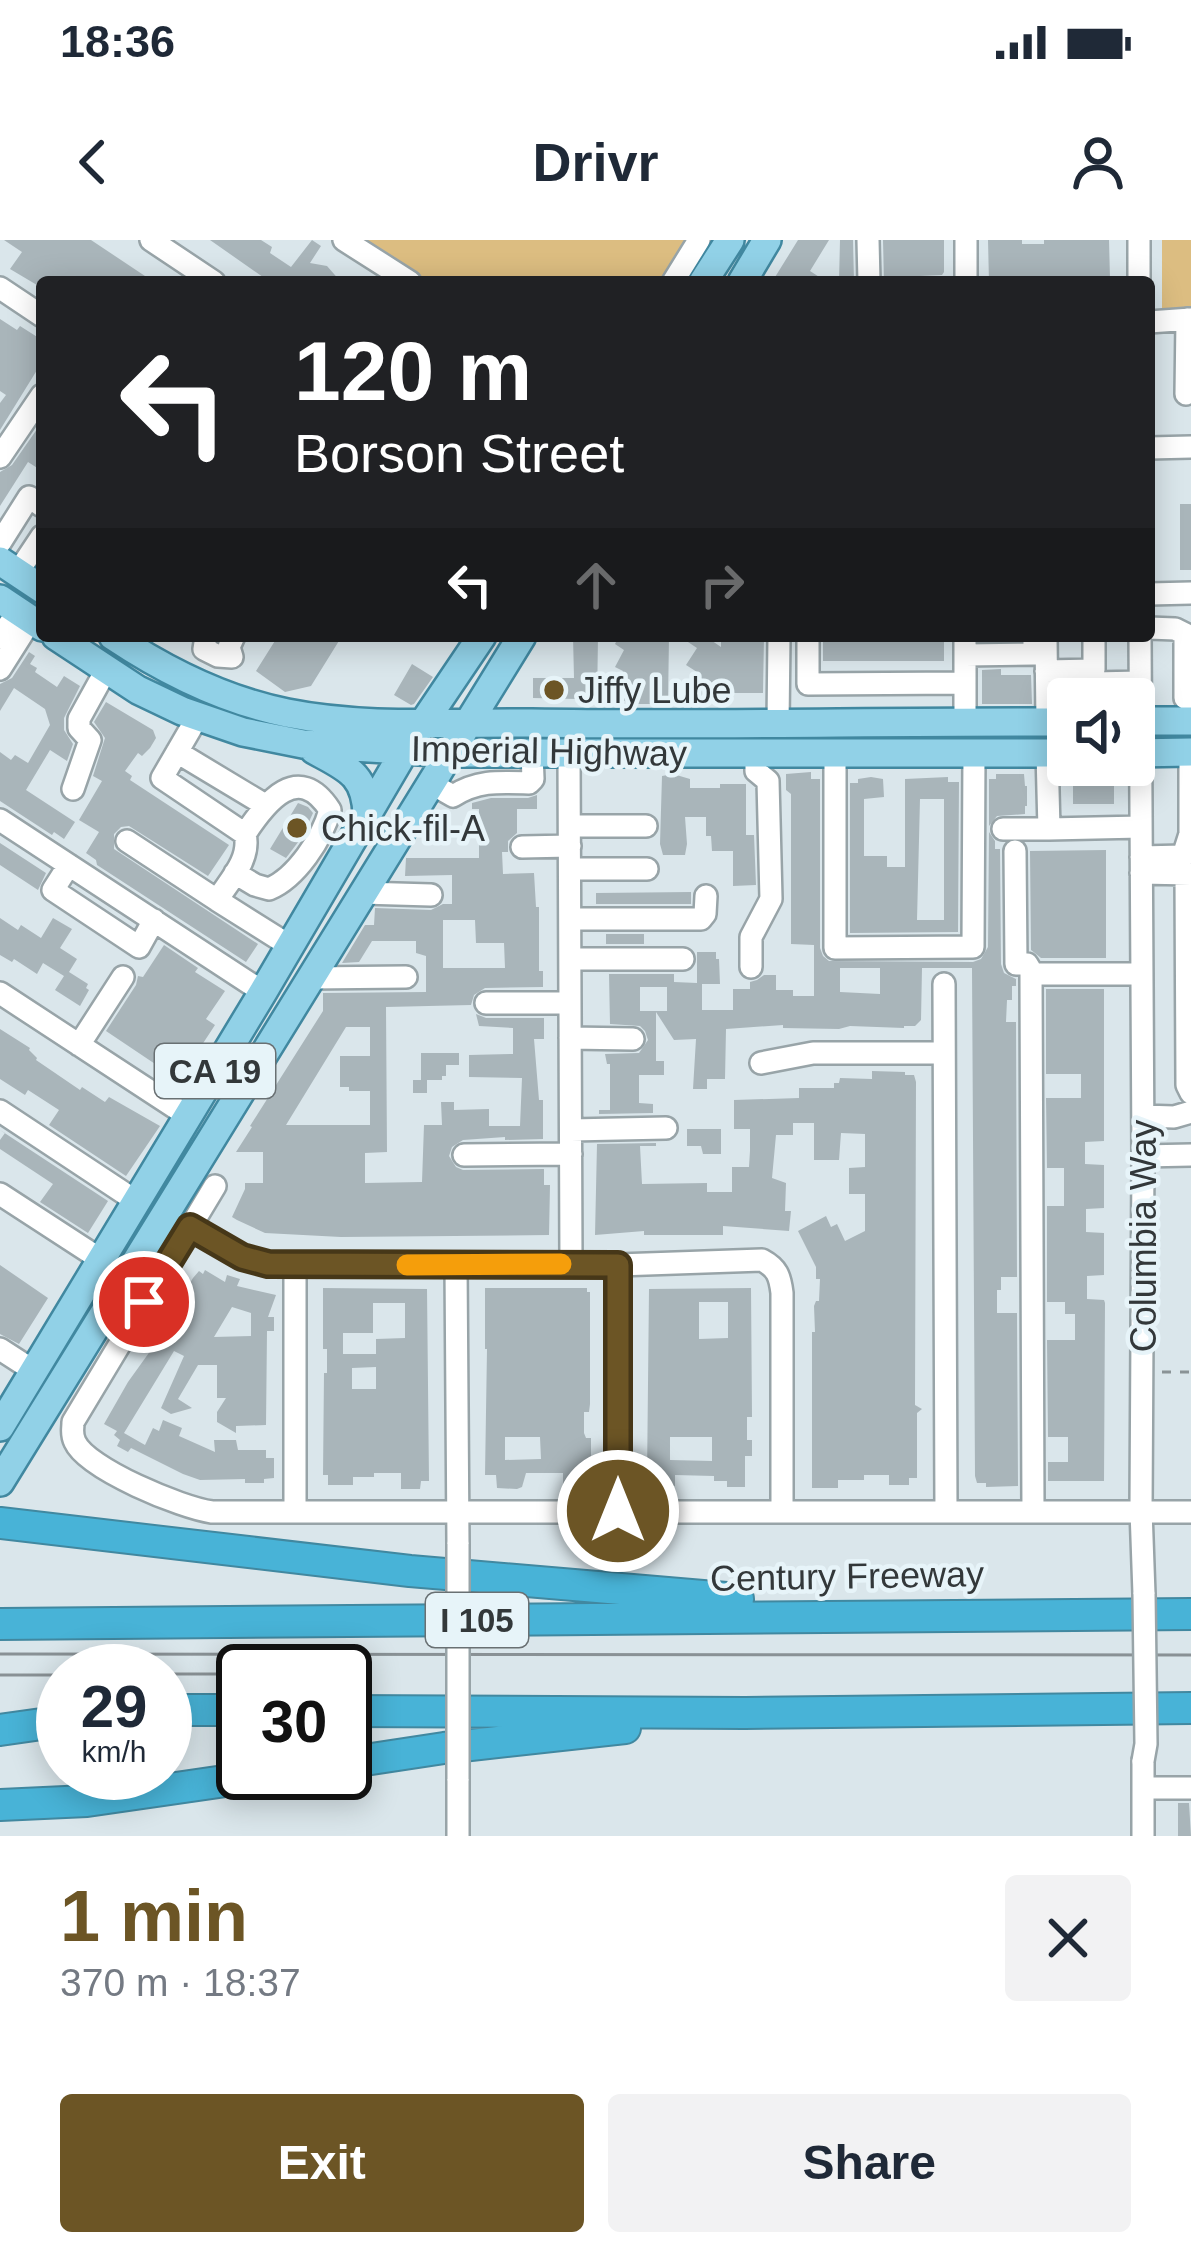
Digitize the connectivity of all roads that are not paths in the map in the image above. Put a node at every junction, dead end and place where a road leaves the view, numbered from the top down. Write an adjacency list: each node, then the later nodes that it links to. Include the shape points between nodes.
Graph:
1 (151, 240): 9 (street)
2 (344, 240): 10 (street)
3 (699, 240): 11 (street)
4 (730, 240): 12 (main road)
5 (767, 240): 13 (main road)
6 (868, 240): 14 (street)
7 (966, 240): 15 (street)
8 (1139, 240): 16 (street)
9 (205, 276)
10 (401, 276)
11 (677, 276)
12 (708, 276)
13 (746, 276)
14 (869, 276)
15 (966, 276)
16 (1139, 276)
17 (0, 288): 18 (street)
18 (36, 312)
19 (1189, 319): 20 (street); 21 (street)
20 (1155, 322)
21 (1186, 394)
22 (36, 403): 25 (street)
23 (1191, 447): 24 (street)
24 (1155, 448)
25 (0, 457)
26 (36, 502): 27 (street, via 29,497)
27 (0, 543)
28 (1155, 593): 29 (street)
29 (1191, 593)
30 (29, 619): 33 (street); 46 (street)
31 (1155, 628): 32 (street)
32 (1188, 630): 54 (street)
33 (0, 638)
34 (64, 642): 47 (main road, Imperial Highway)
35 (131, 642): 53 (main road, Imperial Highway)
36 (204, 642): 44 (street, via 218,656); 53 (street)
37 (476, 642): 61 (main road, CA 19, via 453,664)
38 (518, 642): 57 (main road, CA 19)
39 (778, 642): 62 (street)
40 (808, 642): 52 (street)
41 (1094, 642): 49 (street)
42 (1140, 642): 50 (street, Columbia Way)
43 (965, 645): 45 (street); 51 (street)
44 (233, 647): 53 (street)
45 (1040, 649): 48 (street)
46 (0, 669)
47 (106, 670): 55 (main road, Imperial Highway); 79 (street, via 79,719 90,740)
48 (1085, 678)
49 (1094, 678)
50 (1140, 678)
51 (965, 683): 52 (street); 58 (street)
52 (808, 684): 63 (street)
53 (199, 685): 61 (main road, Imperial Highway, via 264,707)
54 (1191, 698)
55 (198, 716): 64 (main road, Imperial Highway); 66 (street)
56 (1191, 721): 60 (main road)
57 (469, 722): 61 (main road, Imperial Highway); 62 (main road, Imperial Highway); 68 (main road, CA 19)
58 (965, 722): 59 (main road, Imperial Highway); 63 (main road, Imperial Highway)
59 (1047, 722)
60 (1155, 722)
61 (425, 723): 65 (main road, CA 19)
62 (778, 724): 63 (main road, Imperial Highway)
63 (808, 724)
64 (303, 745): 65 (main road, Imperial Highway); 81 (main road, via 348,768 367,796)
65 (405, 750): 68 (main road, Imperial Highway); 81 (main road, CA 19)
66 (177, 752): 80 (street); 87 (street, via 162,778)
67 (1191, 752): 74 (main road); 92 (street)
68 (452, 753): 75 (main road, Imperial Highway); 76 (main road, CA 19)
69 (569, 753): 70 (main road, Imperial Highway); 75 (main road, Imperial Highway, via 532,753); 90 (street)
70 (755, 753): 71 (main road, Imperial Highway); 104 (street, via 756,771 768,782 771,899 751,937)
71 (836, 753): 72 (main road, Imperial Highway); 72 (street, via 835,948 973,947)
72 (974, 753): 73 (main road, Imperial Highway)
73 (1047, 753)
74 (1155, 753)
75 (486, 768): 76 (street, via 452,796)
76 (431, 784): 96 (main road, CA 19)
77 (1054, 786): 85 (street)
78 (1139, 786): 84 (street, Columbia Way)
79 (74, 789)
80 (265, 805): 87 (street); 95 (street, via 301,787 330,810 281,884 269,889)
81 (367, 815): 101 (main road, CA 19)
82 (0, 820): 111 (street)
83 (646, 826): 90 (street)
84 (1141, 827): 85 (street); 94 (street, Columbia Way)
85 (1049, 829): 86 (street)
86 (1003, 830)
87 (245, 834): 95 (street, via 245,858)
88 (127, 841): 99 (street)
89 (522, 847): 90 (street)
90 (570, 847): 93 (street); 100 (street)
91 (1015, 851): 105 (street, via 1016,964 1028,964)
92 (1188, 860): 94 (street); 120 (street)
93 (646, 868)
94 (1141, 871): 106 (street, Columbia Way)
95 (235, 872): 99 (street)
96 (362, 893): 97 (street); 109 (main road, CA 19)
97 (431, 895)
98 (706, 896): 100 (street, via 701,919)
99 (217, 900): 101 (street)
100 (570, 920): 102 (street)
101 (290, 946): 111 (main road, CA 19)
102 (570, 959): 103 (street); 114 (street)
103 (682, 959)
104 (752, 967)
105 (1033, 974): 106 (street); 150 (street)
106 (1142, 974): 123 (street, Columbia Way)
107 (123, 977): 117 (street)
108 (406, 977): 109 (street)
109 (310, 978): 145 (main road, CA 19)
110 (944, 984): 118 (street)
111 (263, 992): 122 (main road, CA 19)
112 (0, 993): 117 (street)
113 (487, 1003): 114 (street)
114 (570, 1003): 115 (street)
115 (571, 1038): 116 (street); 126 (street)
116 (633, 1039)
117 (79, 1045): 122 (street)
118 (944, 1053): 119 (street, via 813,1053); 149 (street)
119 (761, 1064)
120 (1191, 1093)
121 (0, 1111): 133 (street)
122 (188, 1116): 133 (main road, CA 19)
123 (1143, 1116): 124 (street); 130 (street, Columbia Way)
124 (1185, 1117)
125 (666, 1128): 126 (street)
126 (571, 1130): 127 (street)
127 (571, 1154): 128 (street); 138 (street)
128 (464, 1155)
129 (1191, 1155): 130 (street)
130 (1143, 1156): 146 (street, Columbia Way)
131 (215, 1186): 135 (street)
132 (0, 1194): 136 (street)
133 (136, 1201): 136 (main road, CA 19)
134 (0, 1210): 136 (street)
135 (190, 1227): 139 (street, via 242,1257); 153 (street, via 76,1414 73,1437 98,1463 179,1504 212,1513)
136 (98, 1264): 142 (main road, CA 19)
137 (456, 1264): 138 (street); 139 (street); 151 (street)
138 (571, 1264): 140 (street)
139 (295, 1265): 153 (street)
140 (618, 1265): 147 (street); 148 (street, via 750,1259 773,1266 782,1293)
141 (0, 1349): 142 (street)
142 (34, 1371): 143 (main road, CA 19)
143 (9, 1392): 144 (main road, CA 19)
144 (0, 1427)
145 (0, 1482)
146 (1141, 1510): 150 (street); 152 (street); 167 (street, Columbia Way, bridge)
147 (618, 1511): 148 (street); 151 (street)
148 (782, 1511): 149 (street)
149 (946, 1511): 150 (street)
150 (1033, 1511)
151 (457, 1512): 153 (street); 170 (street, bridge)
152 (1191, 1512)
153 (295, 1513)
154 (0, 1523): 155 (highway, via 410,1571)
155 (954, 1614): 156 (highway, Century Freeway / I 105); 157 (highway, Century Freeway / I 105)
156 (1191, 1614)
157 (0, 1624)
158 (0, 1708): 160 (highway)
159 (1191, 1708): 162 (highway)
160 (36, 1709)
161 (372, 1711): 162 (highway)
162 (745, 1713): 165 (highway)
163 (36, 1725): 164 (highway)
164 (0, 1730)
165 (372, 1759)
166 (216, 1782): 169 (highway)
167 (1143, 1788): 168 (street); 171 (street, Columbia Way)
168 (1191, 1788)
169 (0, 1805)
170 (458, 1836)
171 (1143, 1836)

